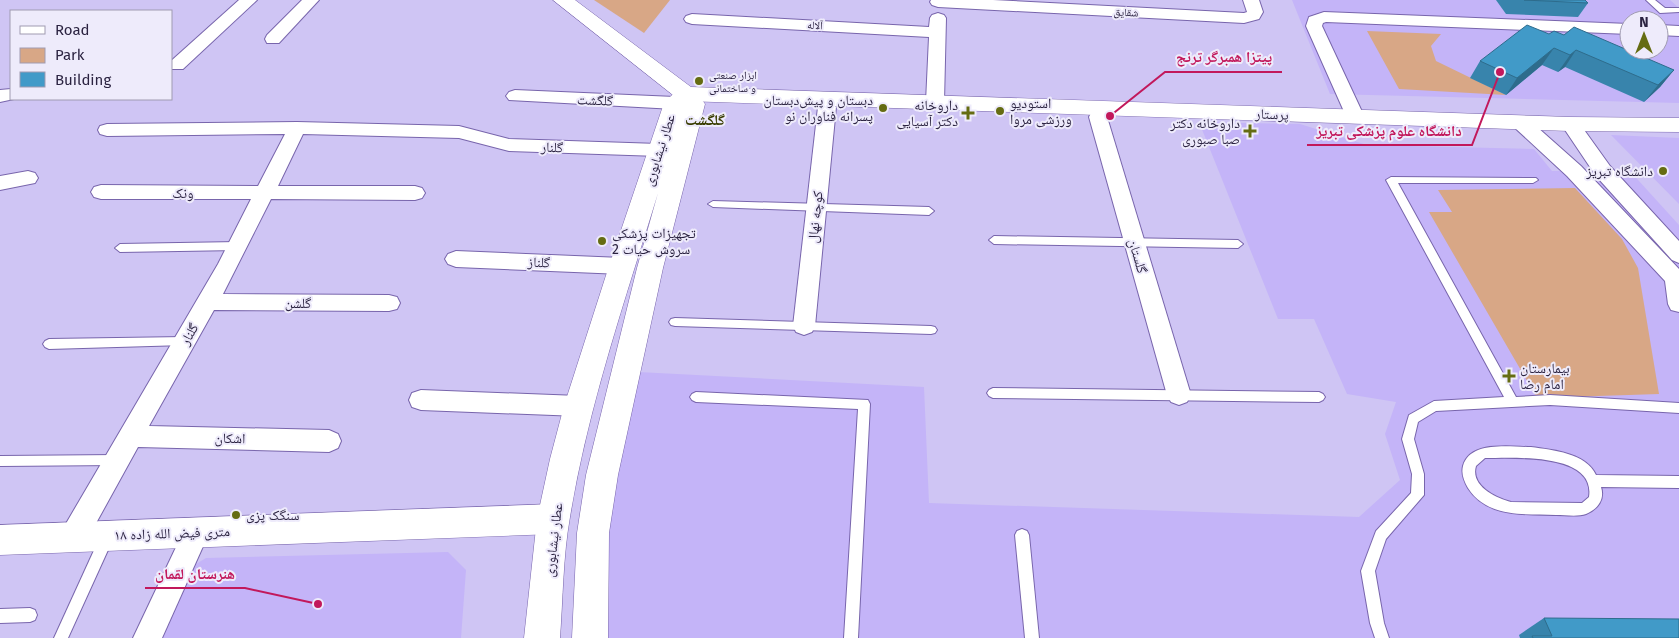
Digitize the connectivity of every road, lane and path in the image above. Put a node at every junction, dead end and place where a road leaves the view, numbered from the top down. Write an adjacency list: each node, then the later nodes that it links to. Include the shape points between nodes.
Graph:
1 (249, 0): 12 (street)
2 (311, 0): 11 (street)
3 (562, 0): 14 (main road)
4 (1650, 0): 7 (lane, via 1663,11)
5 (938, 1): 6 (street, شقایق, via 1244,18); 10 (street)
6 (1252, 8)
7 (1679, 10)
8 (692, 19): 10 (street, آلاله)
9 (1619, 28): 17 (street, via 1341,17 1314,20)
10 (937, 32): 15 (street)
11 (274, 39)
12 (176, 65)
13 (515, 96): 14 (street, گلگشت)
14 (685, 100): 15 (main road, پرستار); 16 (main road, پرستار); 25 (main road, عطار نیشابوری); 77 (main road, عطار نیشابوری, via 602,475 593,533)
15 (935, 102): 17 (main road, پرستار)
16 (826, 108): 18 (main road, پرستار); 33 (street, کوچه نهال)
17 (1355, 116): 20 (main road, پرستار)
18 (1098, 117): 20 (main road, پرستار); 36 (street, گلستان)
19 (1679, 125): 22 (main road, پرستار)
20 (1526, 127): 22 (main road, پرستار); 43 (street, via 1574,171)
21 (297, 128): 23 (street, گلنار); 25 (street, گلنار, via 459,132 509,145); 30 (street, گلنار)
22 (1573, 128): 24 (main road, پرستار); 40 (street, via 1603,171)
23 (107, 130)
24 (1679, 132)
25 (659, 150): 42 (main road, عطار نیشابوری)
26 (28, 178): 28 (street)
27 (1533, 180): 57 (lane, via 1391,180)
28 (0, 183)
29 (102, 192): 30 (street, ونک)
30 (264, 193): 31 (street, ونک); 38 (street, گلنار)
31 (415, 193)
32 (713, 204): 33 (lane)
33 (816, 207): 34 (lane); 48 (street, کوچه نهال)
34 (929, 211)
35 (994, 240): 36 (lane)
36 (1134, 242): 37 (lane); 53 (street, گلستان)
37 (1238, 244)
38 (238, 246): 39 (lane); 44 (street, گلنار)
39 (120, 248)
40 (1679, 255)
41 (456, 259): 42 (street, گلناز)
42 (622, 266): 58 (main road, عطار نیشابوری)
43 (1678, 280): 46 (street)
44 (207, 302): 45 (street, گلشن); 50 (street, گلنار)
45 (389, 303)
46 (1679, 304)
47 (675, 322): 48 (lane)
48 (804, 326): 49 (lane)
49 (931, 330)
50 (185, 341): 51 (lane); 60 (street, گلنار)
51 (49, 344)
52 (993, 393): 53 (lane)
53 (1179, 395): 55 (lane)
54 (696, 397): 78 (lane, via 864,404)
55 (1319, 397)
56 (421, 400): 58 (street)
57 (1513, 402): 59 (lane, via 1550,400); 80 (lane, via 1434,406 1413,419 1408,439 1418,474 1417,495 1380,535 1368,571)
58 (579, 406): 66 (main road, عطار نیشابوری)
59 (1679, 408)
60 (131, 436): 61 (street, اشکان); 63 (street, گلنار)
61 (329, 440)
62 (0, 460): 63 (lane)
63 (118, 460): 70 (street, گلنار)
64 (1593, 481): 64 (lane, via 1576,464 1552,454 1484,453 1470,460 1468,467 1480,493 1500,506 1511,508 1582,509 1591,506 1596,499); 65 (lane)
65 (1679, 482)
66 (554, 518): 67 (main road, ۱۸ متری فیض الله زاده); 76 (main road, عطار نیشابوری)
67 (196, 533): 68 (main road, ۱۸ متری فیض الله زاده); 75 (street)
68 (108, 535): 70 (main road, ۱۸ متری فیض الله زاده); 74 (lane)
69 (1022, 535): 79 (lane)
70 (74, 536): 71 (main road, ۱۸ متری فیض الله زاده)
71 (0, 540)
72 (30, 615): 73 (lane)
73 (0, 616)
74 (61, 638)
75 (147, 638)
76 (542, 638)
77 (590, 638)
78 (851, 638)
79 (1032, 638)
80 (1382, 638)

